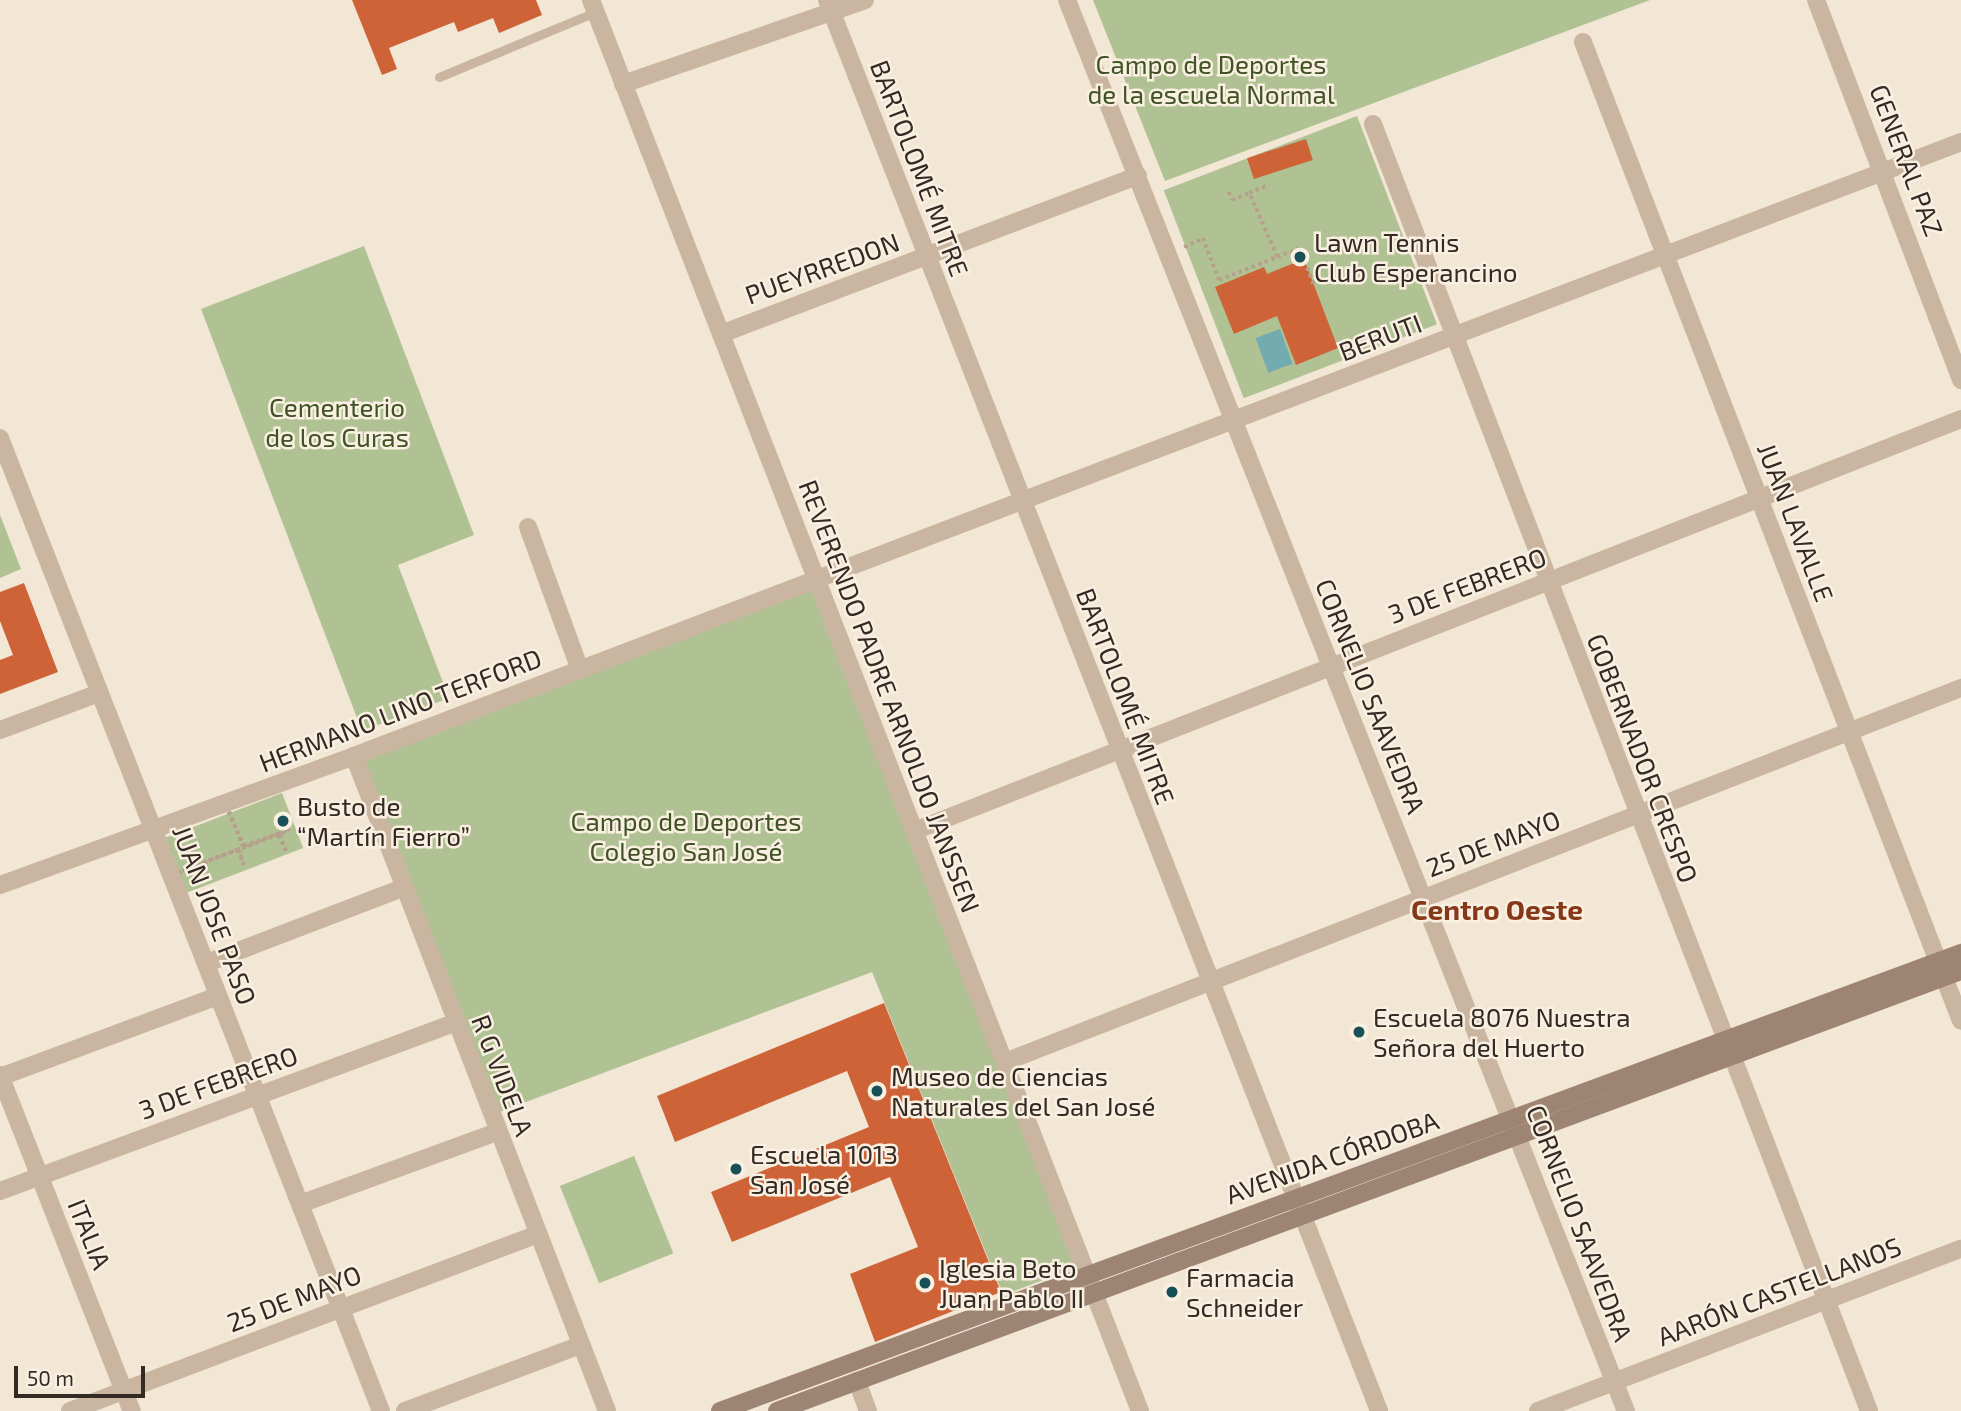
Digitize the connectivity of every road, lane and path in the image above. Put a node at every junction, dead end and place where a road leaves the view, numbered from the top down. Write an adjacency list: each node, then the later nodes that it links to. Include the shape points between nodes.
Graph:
1 (865, 0): 5 (street)
2 (1067, 0): 12 (street, CORNELIO SAAVEDRA)
3 (1816, 0): 11 (street, GENERAL PAZ)
4 (593, 6): 7 (lane); 8 (street, REVERENDO PADRE ARNOLDO JANSSEN)
5 (829, 6): 8 (street); 18 (street, BARTOLOMÉ MITRE)
6 (1583, 42): 17 (street, JUAN LAVALLE)
7 (439, 77)
8 (623, 84): 21 (street, REVERENDO PADRE ARNOLDO JANSSEN)
9 (1373, 124): 22 (street, GOBERNADOR CRESPO)
10 (1961, 142): 11 (street, BERUTI)
11 (1884, 171): 17 (street, BERUTI); 23 (street, GENERAL PAZ)
12 (1138, 176): 16 (street, CORNELIO SAAVEDRA); 18 (street, PUEYRREDON)
13 (1268, 186): 15 (path)
14 (1229, 192): 15 (path, via 1232,200)
15 (1249, 193): 19 (path)
16 (1169, 254): 19 (path, via 1203,239 1219,280); 25 (street, CORNELIO SAAVEDRA)
17 (1665, 256): 22 (street, BERUTI); 27 (street, JUAN LAVALLE)
18 (928, 257): 21 (street, PUEYRREDON); 28 (street, BARTOLOMÉ MITRE)
19 (1277, 257): 20 (path, via 1300,248)
20 (1314, 285)
21 (721, 334): 30 (street, REVERENDO PADRE ARNOLDO JANSSEN)
22 (1454, 337): 25 (street, BERUTI); 31 (street, GOBERNADOR CRESPO)
23 (1961, 380)
24 (1961, 418): 27 (street, 3 DE FEBRERO)
25 (1235, 421): 28 (street, BERUTI); 32 (street, CORNELIO SAAVEDRA)
26 (0, 438): 35 (street, JUAN JOSE PASO)
27 (1759, 498): 31 (street, 3 DE FEBRERO); 37 (street, JUAN LAVALLE)
28 (1022, 502): 30 (street, BERUTI); 38 (street, BARTOLOMÉ MITRE)
29 (528, 527): 33 (street)
30 (817, 579): 33 (street, HERMANO LINO TERFORD); 42 (street, REVERENDO PADRE ARNOLDO JANSSEN)
31 (1547, 582): 32 (street, 3 DE FEBRERO); 40 (street, GOBERNADOR CRESPO)
32 (1332, 667): 38 (street, 3 DE FEBRERO); 46 (street, CORNELIO SAAVEDRA)
33 (580, 670): 39 (street, HERMANO LINO TERFORD)
34 (1961, 688): 37 (street, 25 DE MAYO)
35 (99, 693): 36 (street); 41 (street, JUAN JOSE PASO)
36 (0, 730)
37 (1850, 731): 40 (street, 25 DE MAYO); 49 (street, JUAN LAVALLE)
38 (1119, 750): 42 (street, 3 DE FEBRERO); 51 (street, BARTOLOMÉ MITRE)
39 (355, 756): 41 (street, HERMANO LINO TERFORD); 45 (street, R G VIDELA)
40 (1636, 815): 46 (street, 25 DE MAYO); 55 (street, GOBERNADOR CRESPO)
41 (153, 829): 44 (street, HERMANO LINO TERFORD); 48 (street, JUAN JOSE PASO)
42 (914, 831): 56 (street, REVERENDO PADRE ARNOLDO JANSSEN)
43 (177, 872): 43 (path, via 238,850 244,865 239,850 278,835 285,852 280,835 290,830 244,846 229,812 243,847)
44 (0, 885)
45 (402, 888): 48 (street); 54 (street, R G VIDELA)
46 (1423, 899): 51 (street, 25 DE MAYO); 59 (street, CORNELIO SAAVEDRA)
47 (1961, 953): 49 (main road, AVENIDA CÓRDOBA)
48 (207, 963): 52 (street, JUAN JOSE PASO)
49 (1941, 970): 50 (main road, AVENIDA CÓRDOBA); 53 (street, JUAN LAVALLE); 55 (main road, AVENIDA CÓRDOBA)
50 (1961, 971)
51 (1210, 982): 56 (street, 25 DE MAYO); 64 (street, BARTOLOMÉ MITRE)
52 (218, 996): 57 (street); 58 (street, JUAN JOSE PASO)
53 (1961, 1021)
54 (454, 1023): 58 (street, 3 DE FEBRERO); 60 (street, R G VIDELA)
55 (1728, 1049): 59 (main road, AVENIDA CÓRDOBA); 68 (street, GOBERNADOR CRESPO)
56 (1005, 1062): 67 (street, REVERENDO PADRE ARNOLDO JANSSEN)
57 (0, 1077): 61 (street, ITALIA)
58 (257, 1096): 61 (street, 3 DE FEBRERO); 63 (street, JUAN JOSE PASO)
59 (1515, 1127): 64 (main road, AVENIDA CÓRDOBA); 72 (street, CORNELIO SAAVEDRA)
60 (497, 1132): 63 (street); 65 (street, R G VIDELA)
61 (40, 1176): 62 (street, 3 DE FEBRERO); 73 (street, ITALIA)
62 (0, 1191)
63 (300, 1205): 69 (street, JUAN JOSE PASO)
64 (1300, 1206): 67 (main road, AVENIDA CÓRDOBA); 83 (street, BARTOLOMÉ MITRE)
65 (537, 1235): 69 (street, 25 DE MAYO); 70 (street, R G VIDELA)
66 (1961, 1249): 68 (street, AARÓN CASTELLANOS)
67 (1091, 1285): 71 (main road, AVENIDA CÓRDOBA); 79 (main road, AVENIDA CÓRDOBA); 82 (street, REVERENDO PADRE ARNOLDO JANSSEN)
68 (1825, 1301): 72 (street, AARÓN CASTELLANOS); 86 (street, GOBERNADOR CRESPO)
69 (340, 1309): 73 (street, 25 DE MAYO); 76 (street, JUAN JOSE PASO)
70 (581, 1345): 77 (street); 78 (street, R G VIDELA)
71 (856, 1381): 80 (main road, AVENIDA CÓRDOBA); 81 (street)
72 (1614, 1382): 84 (street, AARÓN CASTELLANOS); 85 (street, CORNELIO SAAVEDRA)
73 (124, 1391): 74 (street, 25 DE MAYO); 75 (street, ITALIA)
74 (70, 1411)
75 (132, 1411)
76 (380, 1411)
77 (405, 1411)
78 (607, 1411)
79 (720, 1411)
80 (777, 1411)
81 (868, 1411)
82 (1140, 1411)
83 (1379, 1411)
84 (1538, 1411)
85 (1626, 1411)
86 (1869, 1411)

